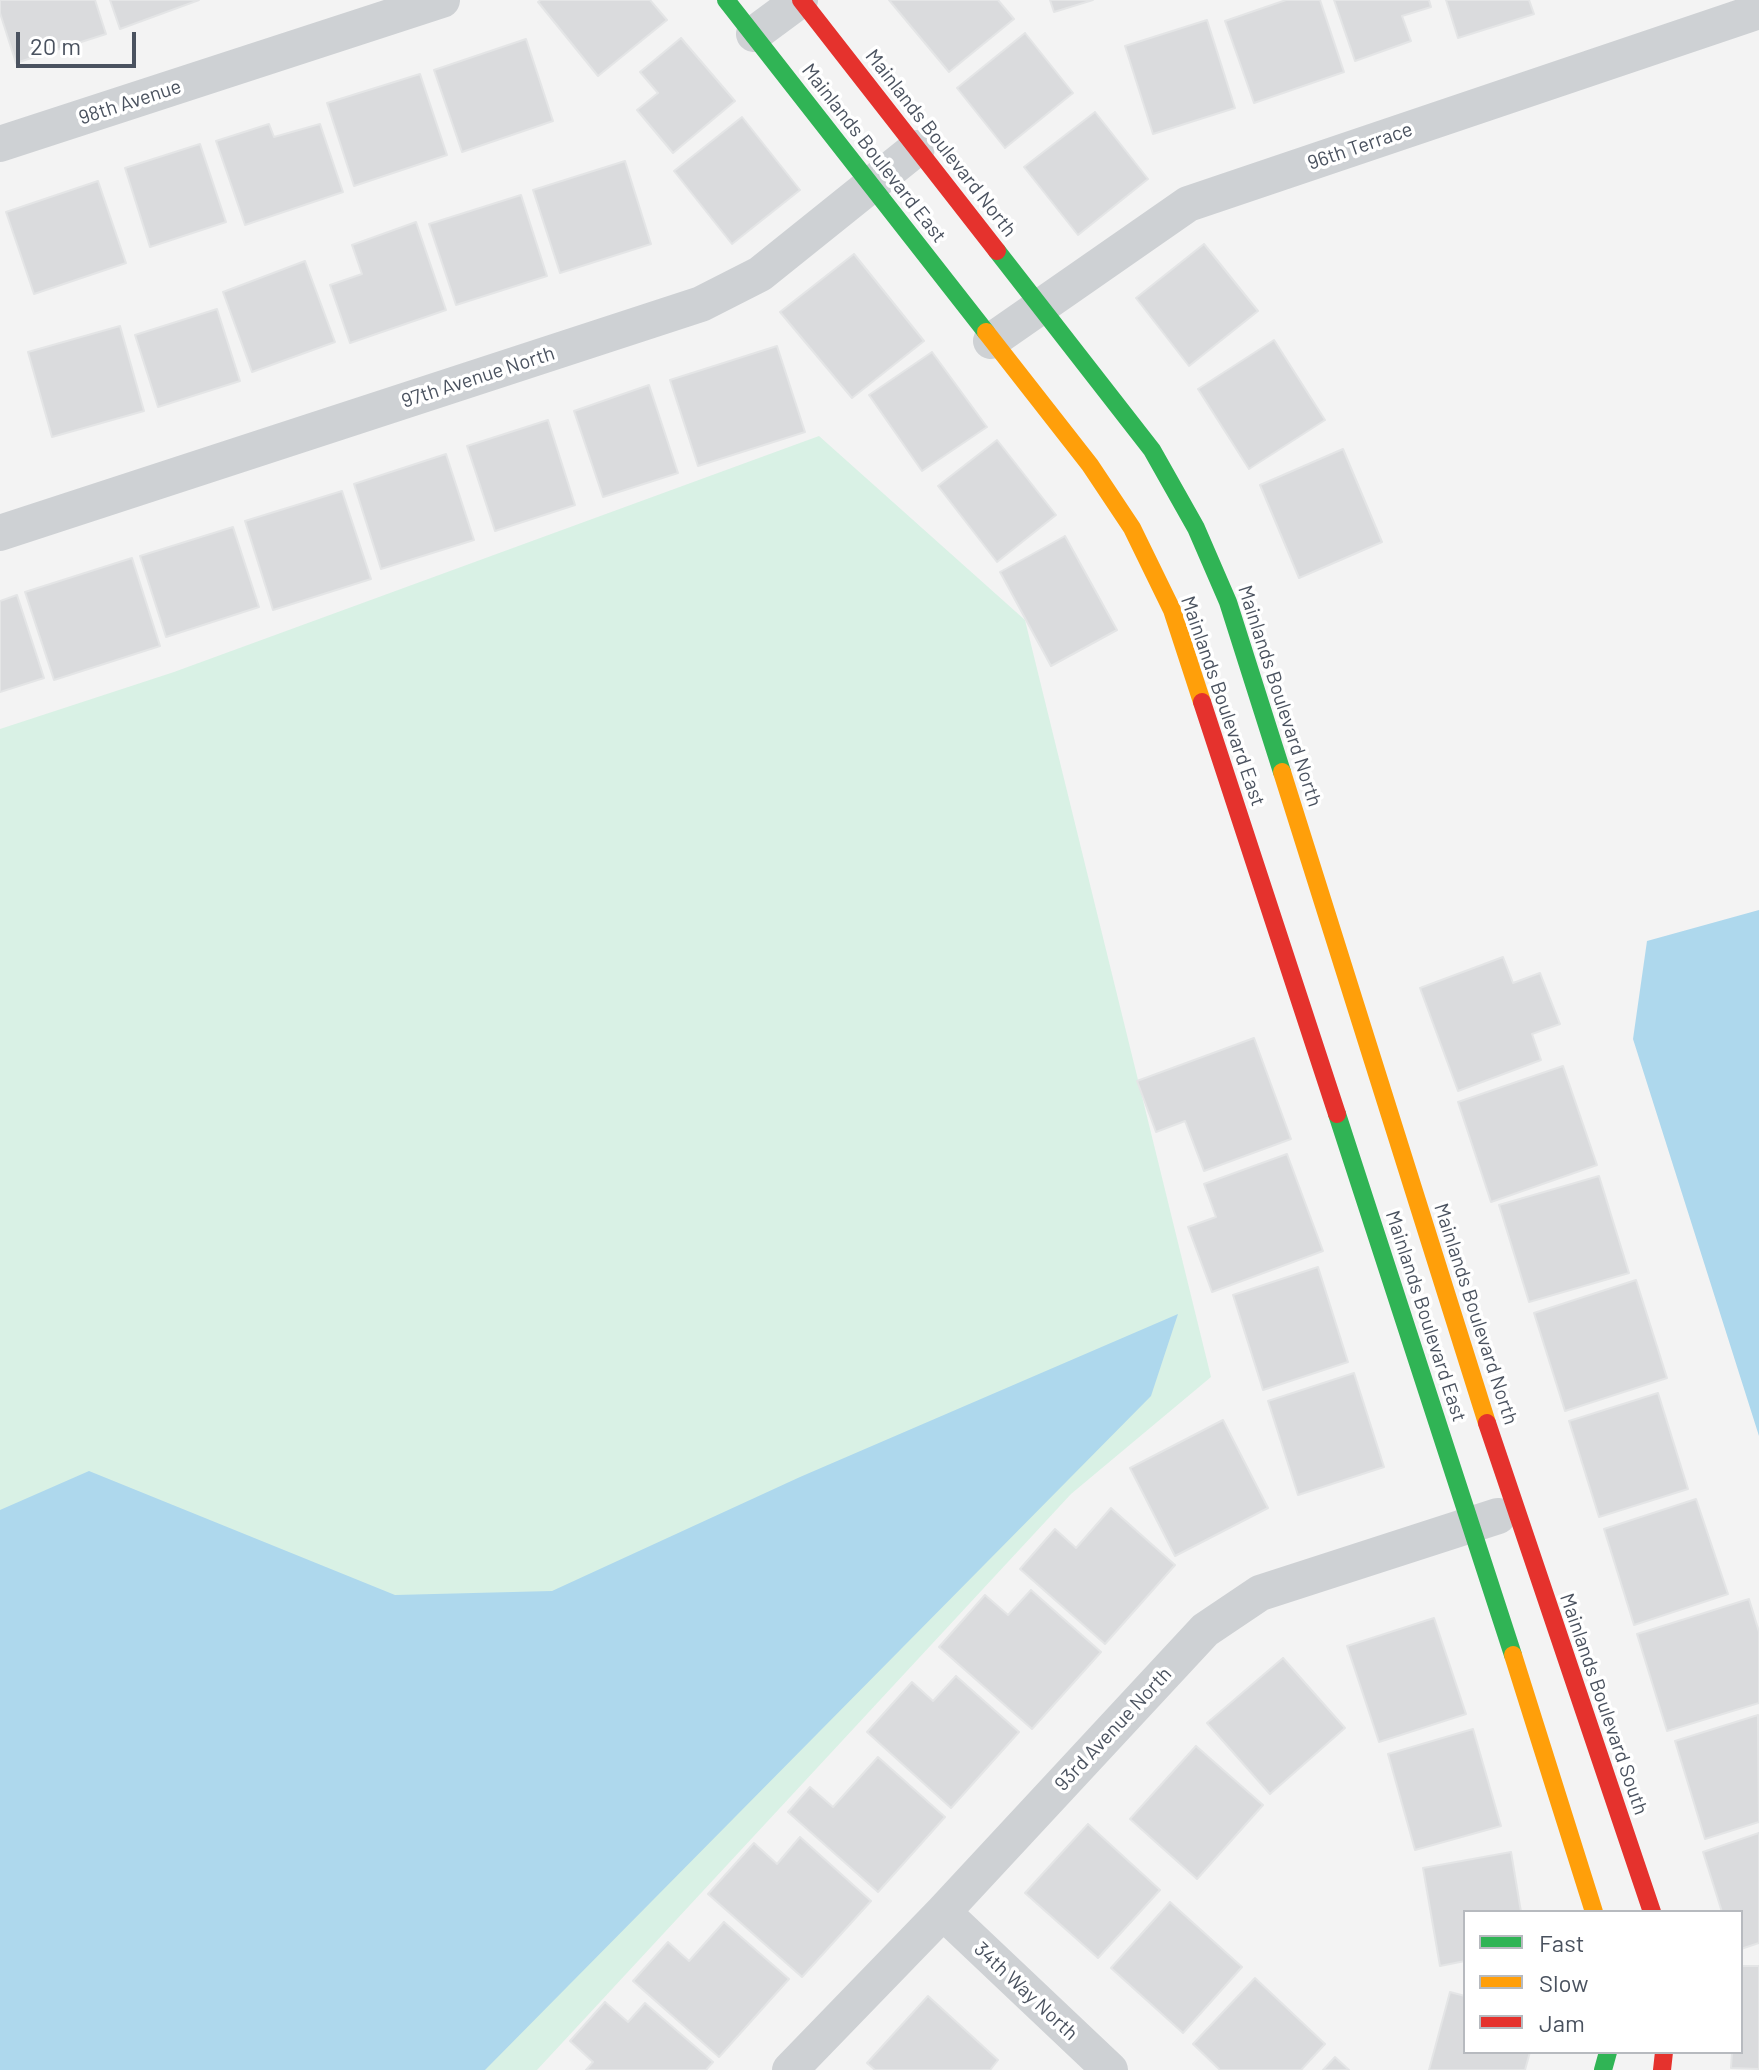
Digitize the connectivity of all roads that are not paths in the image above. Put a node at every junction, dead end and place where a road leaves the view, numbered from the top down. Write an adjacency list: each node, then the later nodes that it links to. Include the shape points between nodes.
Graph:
1 (442, 0): 6 (street, 98th Avenue)
2 (726, 0): 5 (street, Mainlands Boulevard East)
3 (800, 0): 5 (street); 7 (street, Mainlands Boulevard North)
4 (1759, 11): 9 (street, 96th Terrace, via 1188,204)
5 (754, 34): 8 (street, Mainlands Boulevard East)
6 (0, 144)
7 (917, 148): 8 (street, 97th Avenue North); 9 (street, Mainlands Boulevard North)
8 (871, 185): 10 (street, Mainlands Boulevard East); 11 (street, 97th Avenue North, via 760,274 701,304)
9 (1040, 306): 10 (street, 96th Terrace); 12 (street, Mainlands Boulevard North, via 1152,450 1196,528 1228,602)
10 (991, 341): 13 (street, Mainlands Boulevard East, via 1107,490 1172,610)
11 (1, 522)
12 (1514, 1510): 13 (street, 93rd Avenue North); 15 (street, Mainlands Boulevard South)
13 (1471, 1524): 14 (street); 16 (street, 93rd Avenue North, via 1260,1593 1205,1630)
14 (1593, 1910)
15 (1651, 1910)
16 (943, 1912): 17 (street, 93rd Avenue North); 18 (street, 34th Way North)
17 (790, 2070)
18 (1110, 2070)

